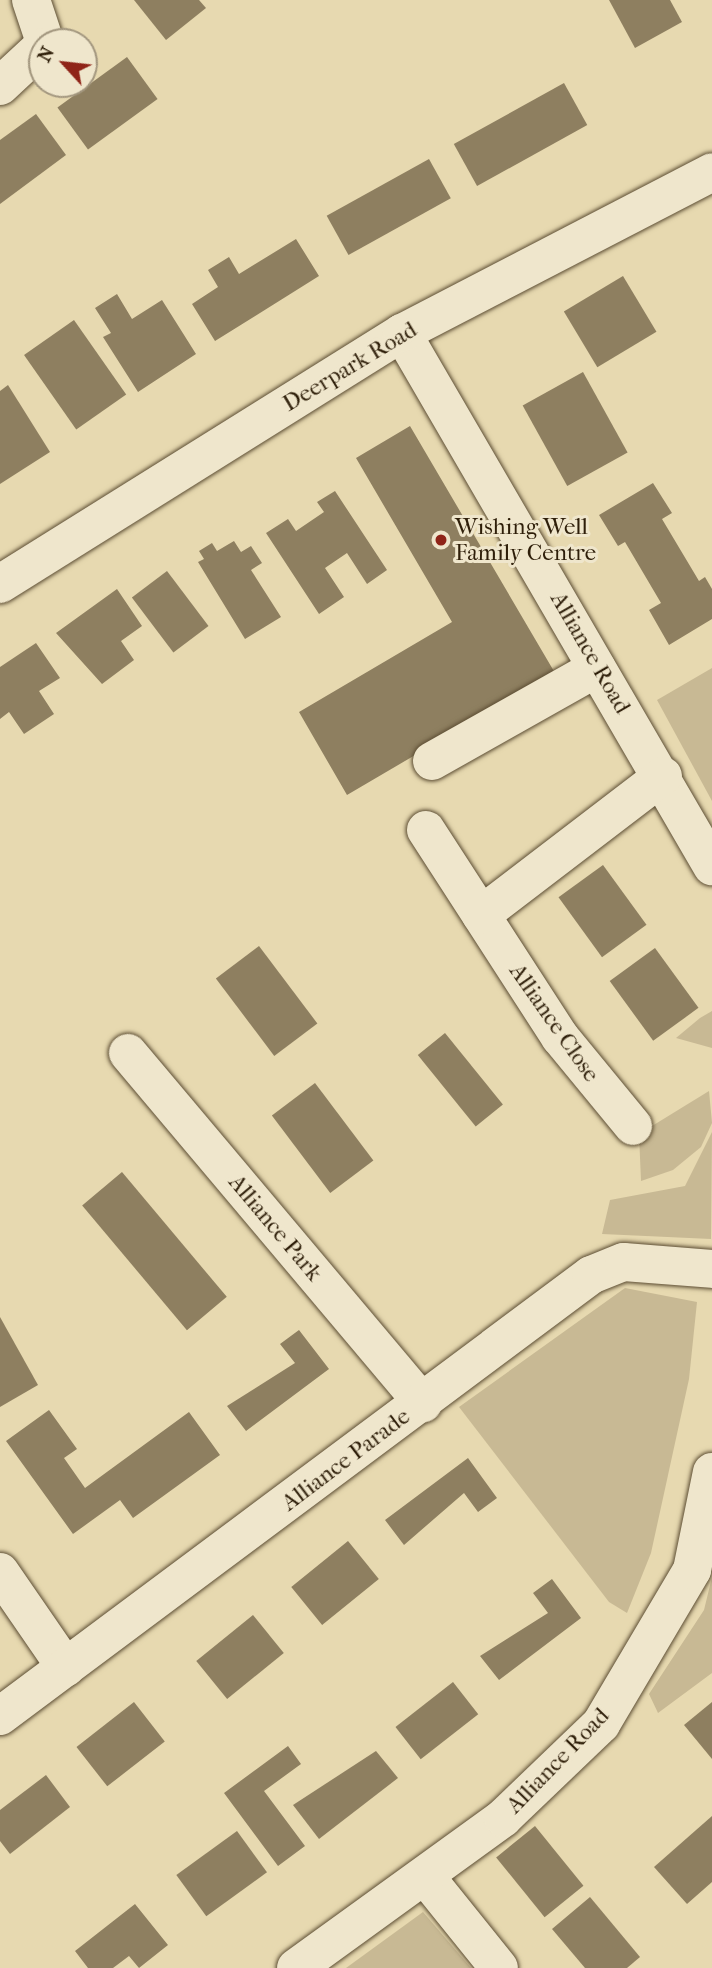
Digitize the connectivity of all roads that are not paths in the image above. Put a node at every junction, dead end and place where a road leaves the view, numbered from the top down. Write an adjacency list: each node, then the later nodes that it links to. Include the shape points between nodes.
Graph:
1 (31, 0): 2 (street)
2 (40, 28)
3 (28, 60): 4 (street)
4 (0, 86)
5 (712, 172): 6 (street, Deerpark Road)
6 (402, 333): 7 (street, Deerpark Road); 8 (street, Alliance Road)
7 (0, 584)
8 (597, 668): 9 (street); 10 (street, Alliance Road)
9 (432, 761)
10 (663, 776): 12 (street, Alliance Road); 13 (street)
11 (426, 830): 13 (street, Alliance Close)
12 (712, 866)
13 (481, 915): 15 (street, Alliance Close, via 560,1037)
14 (128, 1052): 17 (street, Alliance Park)
15 (633, 1126)
16 (712, 1269): 17 (street, Alliance Parade, via 624,1262 591,1275)
17 (423, 1403): 20 (street, Alliance Parade)
18 (712, 1472): 22 (street, Alliance Road, via 692,1570 601,1724 503,1818)
19 (0, 1572): 20 (street)
20 (66, 1668): 21 (street, Alliance Parade)
21 (0, 1716)
22 (425, 1876): 23 (street, Alliance Road); 24 (street)
23 (296, 1968)
24 (499, 1968)

